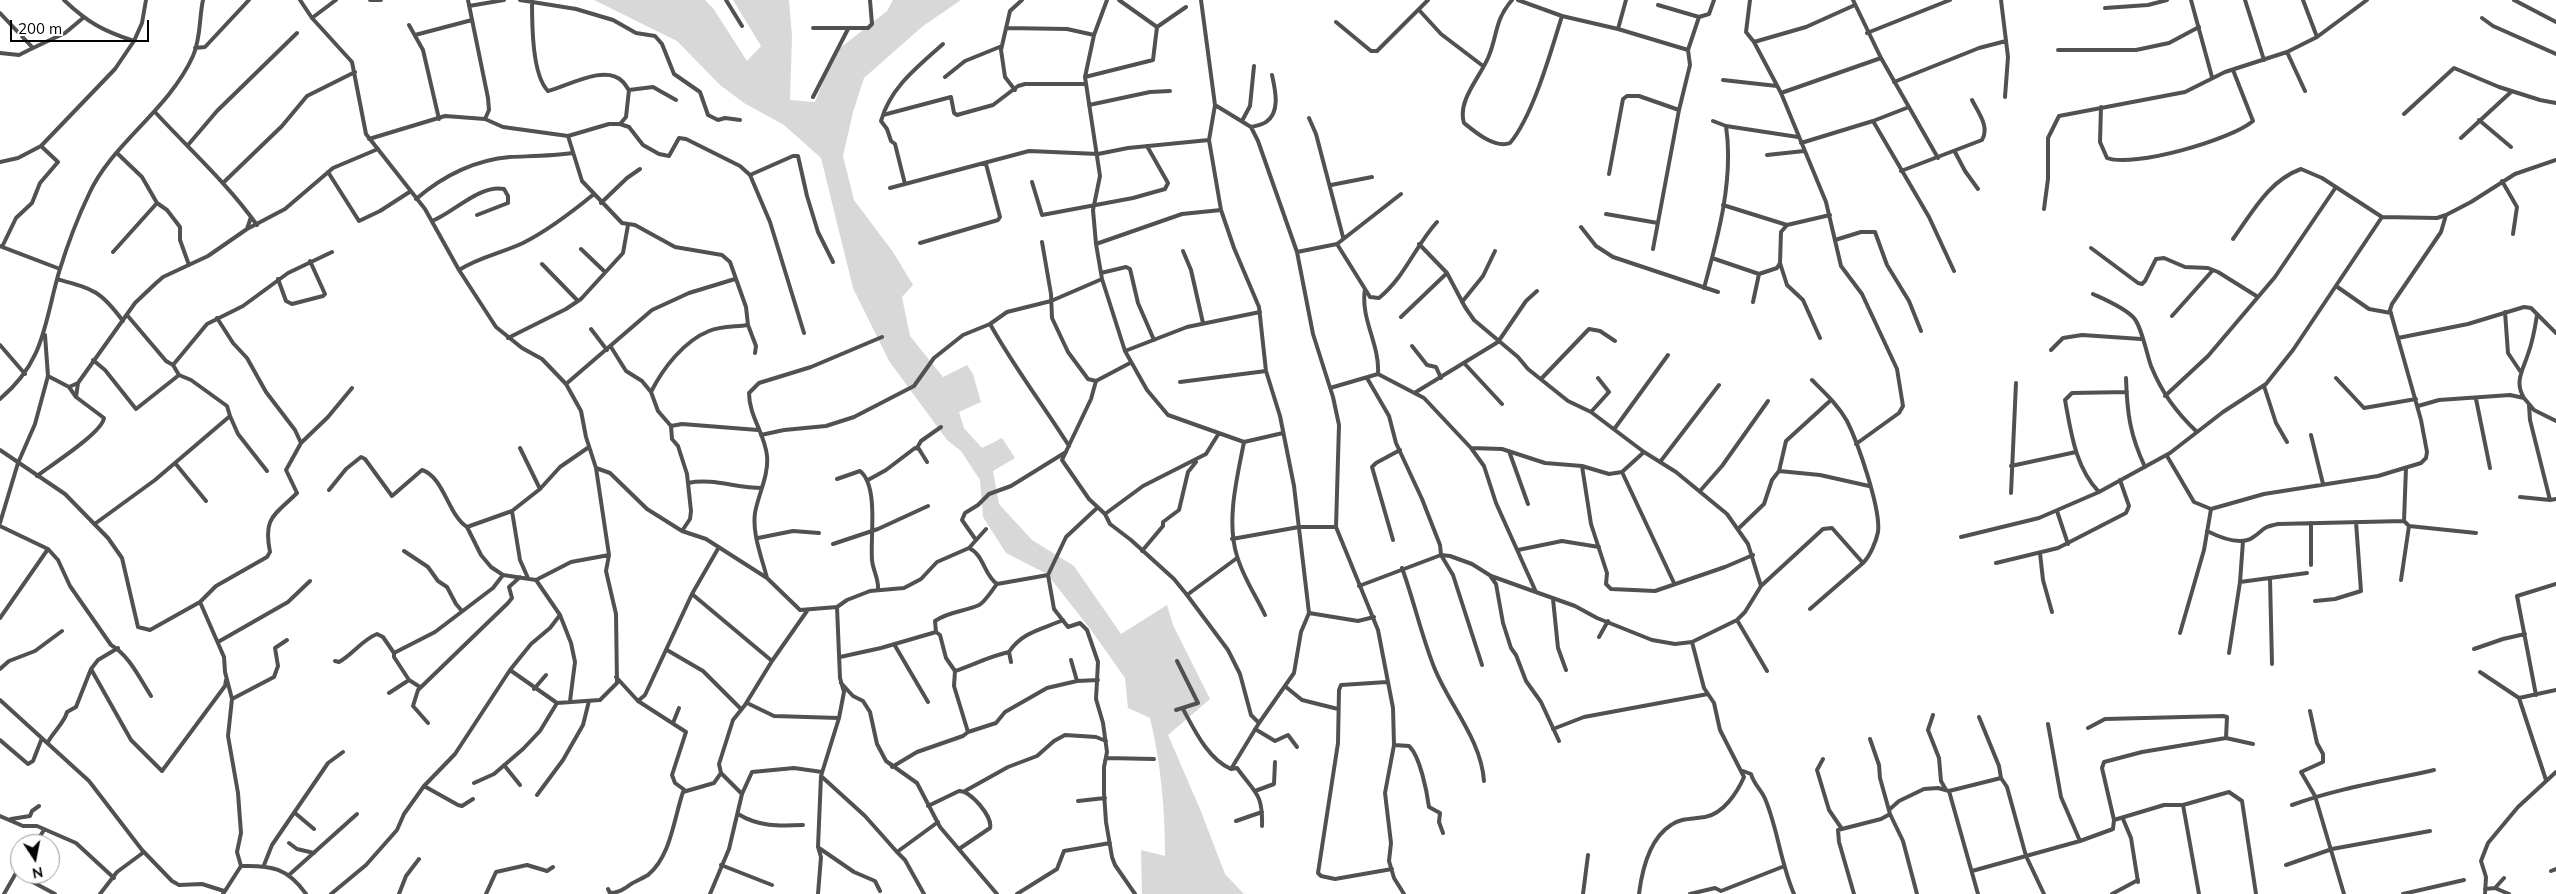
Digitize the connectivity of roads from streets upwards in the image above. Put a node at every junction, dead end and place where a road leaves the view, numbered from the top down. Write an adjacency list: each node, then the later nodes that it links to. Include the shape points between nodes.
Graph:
1 (64, 0): 43 (street)
2 (146, 0): 62 (street, via 142,23)
3 (203, 0): 68 (street)
4 (249, 0): 68 (street, via 205,47)
5 (300, 0): 44 (street)
6 (336, 0): 44 (street)
7 (370, 0): 8 (street)
8 (381, 0)
9 (468, 0): 36 (street)
10 (504, 0): 36 (street)
11 (520, 0): 33 (street)
12 (726, 0): 50 (street)
13 (870, 0): 55 (street, via 870,26)
14 (1022, 0): 54 (street, via 1010,11)
15 (1107, 0): 60 (street)
16 (1119, 0): 51 (street)
17 (1201, 0): 100 (street)
18 (1428, 0): 39 (street)
19 (1512, 0): 77 (street, via 1497,23)
20 (1518, 0): 41 (street)
21 (1626, 0): 56 (street)
22 (1714, 0): 42 (street, via 1709,14)
23 (1750, 0): 64 (street, via 1746,32)
24 (1853, 0): 35 (street)
25 (1950, 0): 58 (street)
26 (2001, 0): 63 (street)
27 (2167, 0): 38 (street, via 2148,5)
28 (2191, 0): 52 (street)
29 (2245, 0): 75 (street)
30 (2303, 0): 61 (street)
31 (2367, 0): 61 (street)
32 (2514, 0): 48 (street)
33 (532, 1): 88 (street, via 540,79 548,92 600,73 622,81); 110 (street, via 576,9 613,20 636,33 655,36 662,44 674,74 700,92 708,115 718,120)
34 (1658, 5): 42 (street)
35 (1855, 5): 58 (street); 64 (street, via 1806,27)
36 (469, 6): 46 (street)
37 (1186, 8): 51 (street)
38 (2105, 8)
39 (1418, 10): 47 (street, via 1377,51 1371,51); 77 (street, via 1441,34)
40 (0, 13): 67 (street)
41 (1562, 16): 56 (street); 77 (street, via 1547,66 1514,139 1506,145 1479,134 1464,123 1462,117 1464,105)
42 (1699, 17): 69 (street)
43 (83, 18): 62 (street, via 106,32); 67 (street, via 65,33)
44 (312, 18): 79 (street, via 352,62)
45 (2482, 18): 73 (street)
46 (472, 20): 59 (street); 109 (street, via 488,98 489,110)
47 (1336, 22)
48 (2556, 22)
49 (409, 25): 59 (street)
50 (742, 26)
51 (1156, 27): 82 (street, via 1153,60)
52 (2199, 27): 70 (street, via 2169,43 2136,50); 83 (street)
53 (813, 28): 55 (street)
54 (1006, 28): 60 (street, via 1067,29); 66 (street)
55 (848, 29): 94 (street)
56 (1618, 29): 69 (street)
57 (297, 33): 124 (street, via 217,111)
58 (1867, 33): 74 (street)
59 (415, 34): 107 (street, via 423,50)
60 (1094, 35): 82 (street)
61 (2316, 37): 71 (street)
62 (134, 41): 125 (street, via 116,69)
63 (2006, 41): 85 (street, via 1979,48); 95 (street)
64 (1754, 42): 87 (street)
65 (942, 44): 106 (street, via 888,100)
66 (1002, 46): 81 (street, via 966,61); 89 (street, via 1002,69)
67 (33, 48): 72 (street, via 19,55)
68 (195, 48): 104 (street, via 174,89)
69 (1688, 50): 103 (street, via 1690,65)
70 (2058, 50)
71 (2287, 52): 75 (street); 91 (street)
72 (0, 53)
73 (2556, 54)
74 (1880, 58): 85 (street); 93 (street)
75 (2264, 60): 78 (street)
76 (1254, 66): 111 (street, via 1250,106)
77 (1483, 66)
78 (2233, 70): 83 (street); 102 (street, via 2253,121 2199,147 2112,161 2107,158 2100,142)
79 (356, 72): 121 (street); 146 (street, via 307,96 282,126)
80 (1272, 75): 117 (street, via 1276,99 1274,112 1267,122)
81 (945, 77)
82 (1085, 77): 86 (street)
83 (2212, 77): 102 (street, via 2185,92)
84 (1722, 80): 87 (street)
85 (1894, 82): 101 (street)
86 (1086, 84): 89 (street, via 1031,82); 99 (street)
87 (1777, 86): 93 (street)
88 (629, 90): 96 (street, via 653,87); 115 (street, via 626,117)
89 (1015, 90): 106 (street, via 993,105 957,115 951,97)
90 (1170, 91): 99 (street)
91 (2305, 91)
92 (2512, 91): 98 (street); 105 (street, via 2454,68); 113 (street)
93 (1781, 93): 119 (street)
94 (813, 97)
95 (2005, 97)
96 (676, 100)
97 (1972, 100): 130 (street, via 1985,134 1982,140)
98 (2556, 103)
99 (1089, 105): 133 (street)
100 (1215, 105): 111 (street); 122 (street)
101 (1909, 107): 112 (street); 135 (street)
102 (2102, 107): 161 (street, via 2064,114 2055,120 2048,138)
103 (1679, 110): 142 (street, via 1639,96 1622,99); 171 (street)
104 (155, 112): 124 (street); 131 (street)
105 (2404, 114)
106 (883, 115): 148 (street, via 881,121 895,144)
107 (438, 118): 109 (street); 121 (street)
108 (1309, 118): 149 (street)
109 (485, 119): 118 (street, via 503,127)
110 (740, 120)
111 (1242, 120): 117 (street)
112 (1873, 120): 123 (street); 141 (street)
113 (2479, 120): 120 (street); 127 (street)
114 (1713, 121): 116 (street)
115 (620, 124): 118 (street, via 608,124); 143 (street, via 629,127 643,145 659,154 669,156 679,138 686,139 740,166)
116 (1726, 126): 119 (street); 160 (street, via 1730,158)
117 (1251, 128): 194 (street, via 1279,196)
118 (568, 136): 132 (street)
119 (1798, 138): 123 (street)
120 (2461, 138)
121 (369, 139): 128 (street)
122 (1209, 140): 126 (street); 162 (street)
123 (1801, 143): 129 (street)
124 (188, 145): 146 (street, via 199,161)
125 (41, 146): 137 (street, via 18,158); 186 (street, via 58,162 40,184 28,208 16,218)
126 (1147, 146): 133 (street); 159 (street, via 1169,186 1133,198)
127 (2510, 147)
128 (378, 149): 140 (street); 153 (street)
129 (1804, 151): 134 (street); 165 (street)
130 (1955, 152): 135 (street); 152 (street)
131 (118, 154): 157 (street, via 142,177); 201 (street, via 90,192)
132 (573, 154): 154 (street, via 582,181); 156 (street, via 509,157 466,167)
133 (1098, 154): 138 (street, via 1029,151); 159 (street, via 1100,180)
134 (1767, 155)
135 (1938, 158): 141 (street)
136 (2556, 160): 145 (street)
137 (0, 162)
138 (986, 164): 148 (street); 182 (street, via 1000,217 998,220)
139 (640, 170): 158 (street)
140 (328, 172): 153 (street, via 359,221 380,212); 172 (street, via 285,208)
141 (1901, 172): 204 (street, via 1929,218)
142 (1610, 174)
143 (750, 175): 197 (street, via 798,156 818,232); 243 (street, via 770,222)
144 (1372, 177): 149 (street)
145 (2502, 181): 166 (street); 177 (street, via 2516,206)
146 (224, 182): 167 (street)
147 (1032, 182): 159 (street, via 1042,215)
148 (905, 184): 151 (street)
149 (1330, 185): 178 (street)
150 (2336, 187): 168 (street); 179 (street, via 2309,171 2295,171 2262,197); 220 (street, via 2286,263)
151 (890, 188)
152 (1978, 189)
153 (411, 190): 156 (street)
154 (594, 194): 158 (street); 202 (street, via 567,216 524,242)
155 (1402, 194): 178 (street)
156 (416, 199): 169 (street)
157 (157, 203): 192 (street); 200 (street, via 180,227 180,240)
158 (602, 203): 173 (street)
159 (1094, 204): 183 (street)
160 (1723, 205): 174 (street); 195 (street)
161 (2044, 209)
162 (1221, 210): 183 (street, via 1182,214); 226 (street)
163 (1606, 214): 171 (street)
164 (477, 215): 169 (street, via 508,203 504,189 491,190 458,204)
165 (1830, 215): 174 (street); 180 (street)
166 (2446, 216): 168 (street); 228 (street, via 2441,232 2392,304)
167 (251, 217): 172 (street); 176 (street)
168 (2382, 217): 213 (street)
169 (432, 221): 202 (street)
170 (1437, 222): 185 (street)
171 (1658, 223): 189 (street)
172 (257, 225): 176 (street)
173 (628, 225): 205 (street, via 623,253); 210 (street, via 635,225 675,247 722,255 730,262)
174 (1787, 225): 198 (street, via 1781,232)
175 (1581, 227): 214 (street, via 1596,246 1612,257)
176 (247, 229): 200 (street)
177 (2512, 234)
178 (1343, 237): 184 (street)
179 (2233, 239)
180 (1835, 240): 241 (street, via 1861,232 1875,232 1887,265 1909,301); 318 (street, via 1841,266 1862,294 1897,369 1902,396 1903,406 1899,413)
181 (1042, 242): 223 (street)
182 (920, 244)
183 (1096, 244): 206 (street)
184 (1337, 244): 194 (street); 215 (street)
185 (1419, 244): 207 (street); 219 (street, via 1402,275 1379,298)
186 (1, 246): 201 (street)
187 (581, 248): 205 (street)
188 (2091, 248): 203 (street, via 2142,284 2156,259 2164,258 2178,266)
189 (1653, 250)
190 (1184, 251): 235 (street)
191 (1495, 251): 224 (street, via 1483,276)
192 (113, 252)
193 (332, 252): 196 (street)
194 (1297, 252): 286 (street, via 1313,334)
195 (1712, 258): 208 (street); 214 (street)
196 (310, 261): 212 (street); 212 (street, via 325,294 323,296 292,304 286,301)
197 (833, 262)
198 (1780, 263): 208 (street, via 1777,268); 247 (street, via 1787,285 1803,300)
199 (542, 264): 222 (street)
200 (189, 265): 229 (street, via 163,277)
201 (60, 269): 209 (street)
202 (459, 270): 246 (street, via 496,327)
203 (2213, 270): 220 (street); 231 (street)
204 (1954, 271)
205 (605, 272): 222 (street)
206 (1101, 273): 211 (street); 250 (street, via 1126,267 1130,269 1138,303)
207 (1447, 273): 224 (street); 233 (street)
208 (1759, 274): 225 (street)
209 (57, 279): 234 (street, via 98,292); 242 (street)
210 (736, 279): 237 (street, via 746,307); 255 (street, via 689,293 652,310)
211 (1102, 279): 223 (street); 257 (street)
212 (278, 280): 232 (street, via 243,306)
213 (2336, 286): 228 (street, via 2369,310); 283 (street, via 2288,357)
214 (1704, 288): 217 (street)
215 (1364, 289): 219 (street); 221 (street)
216 (1537, 291): 252 (street)
217 (1718, 292)
218 (2093, 294): 249 (street, via 2134,317)
219 (1370, 297): 221 (street)
220 (2258, 297): 292 (street, via 2208,356)
221 (1363, 299): 267 (street, via 1378,356)
222 (578, 301): 246 (street)
223 (1051, 301): 236 (street, via 1007,312); 277 (street, via 1052,318 1068,352 1088,379)
224 (1462, 302): 252 (street, via 1474,320)
225 (1753, 302)
226 (1260, 312): 235 (street); 265 (street)
227 (2505, 312): 230 (street, via 2524,307 2531,308); 248 (street, via 2468,324); 264 (street, via 2508,353)
228 (2391, 313): 248 (street)
229 (127, 315): 234 (street); 263 (street)
230 (2538, 315): 238 (street); 239 (street)
231 (2172, 316)
232 (217, 318): 263 (street, via 207,324); 317 (street, via 295,430)
233 (1401, 318)
234 (123, 321): 260 (street)
235 (1203, 323): 250 (street)
236 (990, 324): 313 (street, via 963,336 934,358 914,386 854,417 826,426); 319 (street, via 1014,366)
237 (748, 325): 258 (street, via 756,346); 288 (street, via 716,329 700,336 675,357)
238 (2546, 325): 239 (street); 244 (street)
239 (2535, 326): 264 (street)
240 (591, 329): 255 (street)
241 (1921, 331)
242 (45, 332): 266 (street); 269 (street)
243 (804, 333)
244 (2556, 333)
245 (882, 336): 309 (street, via 811,367 759,383 749,393)
246 (508, 338): 281 (street, via 542,360)
247 (1820, 338)
248 (2398, 338): 296 (street)
249 (2141, 339): 256 (street, via 2082,335 2062,338); 292 (street)
250 (1154, 340): 257 (street)
251 (1615, 341): 275 (street, via 1600,331 1589,329)
252 (1498, 342): 262 (street); 275 (street)
253 (0, 345): 266 (street)
254 (1412, 346): 271 (street, via 1427,365 1436,367)
255 (609, 348): 281 (street); 288 (street, via 626,371 642,381)
256 (2051, 350)
257 (1125, 351): 261 (street)
258 (755, 353)
259 (1668, 355): 308 (street)
260 (93, 360): 268 (street, via 136,409); 278 (street)
261 (1130, 363): 277 (street); 311 (street, via 1168,416)
262 (1464, 363): 271 (street); 300 (street)
263 (173, 365): 268 (street)
264 (2520, 371): 287 (street)
265 (1266, 372): 279 (street); 312 (street)
266 (25, 374): 295 (street)
267 (1378, 374): 270 (street); 289 (street)
268 (178, 375): 304 (street, via 191,380 227,406)
269 (48, 376): 284 (street); 334 (street, via 35,424)
270 (1367, 378): 286 (street); 325 (street, via 1389,416)
271 (1441, 378): 289 (street)
272 (1598, 378): 303 (street, via 1609,392)
273 (2126, 378): 290 (street)
274 (2336, 378): 296 (street, via 2364,408)
275 (1541, 379): 303 (street, via 1568,401)
276 (1812, 380): 298 (street)
277 (1096, 381): 319 (street)
278 (78, 382): 284 (street); 293 (street)
279 (1180, 382)
280 (2016, 383): 337 (street)
281 (566, 384): 320 (street, via 581,411)
282 (1719, 385): 333 (street)
283 (2264, 386): 310 (street); 316 (street)
284 (69, 387): 293 (street)
285 (352, 388): 317 (street)
286 (1330, 388): 377 (street, via 1338,425)
287 (2519, 390): 291 (street); 294 (street)
288 (651, 392): 306 (street, via 658,411)
289 (1416, 392): 323 (street)
290 (2126, 392): 329 (street, via 2067,395 2065,400); 338 (street, via 2131,434)
291 (2510, 395): 294 (street); 297 (street)
292 (2165, 396): 310 (street)
293 (76, 397): 345 (street, via 104,418 104,422)
294 (2524, 398): 301 (street)
295 (0, 399)
296 (2416, 399): 302 (street)
297 (2476, 399): 302 (street, via 2439,400); 341 (street)
298 (1832, 400): 318 (street, via 1847,422); 343 (street, via 1786,440)
299 (1768, 401): 355 (street)
300 (1502, 404)
301 (2529, 405): 305 (street); 360 (street)
302 (2418, 406): 340 (street, via 2426,458)
303 (1591, 412): 308 (street)
304 (230, 416): 335 (street); 342 (street, via 238,434)
305 (2556, 421)
306 (671, 426): 309 (street, via 682,424); 349 (street, via 672,439 678,446)
307 (941, 427): 322 (street, via 921,440)
308 (1614, 428): 328 (street)
309 (758, 430): 313 (street)
310 (2197, 432): 330 (street)
311 (1219, 433): 315 (street); 331 (street, via 1206,454)
312 (1283, 433): 315 (street); 376 (street)
313 (761, 435): 352 (street, via 767,458)
314 (2311, 435): 350 (street)
315 (1244, 442): 387 (street, via 1236,485)
316 (2286, 442)
317 (300, 443): 432 (street, via 286,470 298,493 268,523 266,532 270,552 267,557 216,586)
318 (1856, 444): 351 (street)
319 (1069, 446): 327 (street)
320 (589, 447): 339 (street); 353 (street, via 560,467)
321 (520, 448): 353 (street)
322 (917, 448): 332 (street); 347 (street)
323 (1471, 448): 326 (street); 397 (street, via 1484,466 1496,503)
324 (0, 450): 334 (street)
325 (1400, 450): 389 (street, via 1372,467); 402 (street, via 1440,545)
326 (1509, 451): 336 (street, via 1545,464); 362 (street)
327 (1066, 452): 364 (street, via 1062,460); 388 (street, via 1012,486 989,494 965,512 962,520)
328 (1644, 452): 333 (street); 344 (street)
329 (2076, 452): 337 (street); 356 (street)
330 (2167, 456): 338 (street); 366 (street, via 2194,502)
331 (1197, 460): 368 (street, via 1143,486); 399 (street, via 1188,472 1179,510 1163,522)
332 (927, 462)
333 (1660, 462): 355 (street)
334 (18, 463): 345 (street); 369 (street)
335 (175, 463): 361 (street); 373 (street)
336 (1582, 466): 344 (street, via 1608,474); 394 (street, via 1591,524)
337 (2011, 466): 357 (street)
338 (2145, 467): 348 (street)
339 (596, 468): 380 (street, via 610,473 647,509); 401 (street)
340 (2406, 468): 350 (street, via 2378,476); 370 (street)
341 (2490, 468)
342 (267, 471)
343 (1779, 471): 351 (street); 379 (street, via 1772,480 1764,504)
344 (1622, 472): 421 (street)
345 (37, 476): 373 (street, via 65,494)
346 (837, 479): 347 (street, via 860,471)
347 (868, 480): 381 (street, via 874,522)
348 (2120, 480): 356 (street); 392 (street, via 2129,506 2126,513)
349 (688, 483): 352 (street, via 704,480 736,487); 380 (street, via 690,519)
350 (2323, 484): 366 (street, via 2264,494)
351 (1870, 486): 405 (street, via 1878,532)
352 (762, 488): 386 (street, via 755,514)
353 (540, 489): 365 (street)
354 (329, 490): 375 (street, via 361,457 392,496 422,470 428,472 456,517)
355 (1700, 491): 379 (street, via 1727,514)
356 (2099, 492): 367 (street)
357 (2011, 493)
358 (2520, 497): 360 (street)
359 (2556, 499): 360 (street)
360 (2550, 500)
361 (206, 501)
362 (1528, 504)
363 (928, 506): 381 (street)
364 (1097, 508): 368 (street); 411 (street, via 1066,537)
365 (512, 510): 375 (street); 414 (street, via 520,560)
366 (2211, 510): 382 (street)
367 (2056, 511): 385 (street, via 2011,526); 392 (street)
368 (1105, 514): 399 (street, via 1110,524)
369 (0, 521): 396 (street)
370 (2404, 521): 371 (street); 374 (street)
371 (2356, 522): 372 (street); 431 (street, via 2361,591)
372 (2311, 523): 390 (street, via 2264,527 2253,538); 407 (street)
373 (96, 524): 432 (street, via 122,558 138,627 154,628)
374 (2408, 526): 384 (street); 418 (street)
375 (467, 527): 410 (street, via 481,556)
376 (1300, 527): 377 (street); 387 (street); 438 (street)
377 (1336, 528): 424 (street)
378 (986, 529): 388 (street)
379 (1738, 529): 403 (street)
380 (682, 531): 393 (street)
381 (872, 531): 391 (street); 426 (street, via 872,562 879,582)
382 (2207, 531): 390 (street, via 2221,538); 448 (street)
383 (819, 532): 386 (street, via 793,531)
384 (2476, 533)
385 (1961, 537)
386 (758, 538): 415 (street)
387 (1232, 539): 404 (street)
388 (976, 540): 395 (street)
389 (1393, 540)
390 (2243, 541): 420 (street)
391 (832, 544)
392 (2068, 544): 400 (street)
393 (719, 547): 415 (street); 428 (street)
394 (1599, 547): 397 (street, via 1562,541); 421 (street, via 1607,574 1606,584 1611,589 1655,591)
395 (969, 548): 422 (street, via 976,552); 426 (street, via 938,562 917,582 899,589)
396 (48, 549): 442 (street); 455 (street, via 111,644)
397 (1518, 550): 427 (street)
398 (404, 551): 436 (street, via 428,567 447,587)
399 (1142, 551): 429 (street)
400 (2040, 553): 406 (street); 437 (street)
401 (610, 554): 417 (street, via 571,562); 477 (street, via 606,571 616,614)
402 (1441, 555): 408 (street); 412 (street, via 1472,564); 468 (street, via 1453,575)
403 (1753, 555): 421 (street); 425 (street)
404 (1237, 558): 429 (street); 439 (street)
405 (1863, 563): 425 (street, via 1837,532 1826,527); 434 (street)
406 (1996, 563)
407 (2311, 565)
408 (1402, 568): 424 (street); 545 (street, via 1434,667 1482,764)
409 (2307, 573): 416 (street)
410 (503, 575): 413 (street); 436 (street, via 492,588)
411 (1048, 575): 422 (street); 443 (street, via 1054,609)
412 (1491, 576): 427 (street); 516 (street, via 1496,584 1511,648)
413 (520, 577): 414 (street); 484 (street, via 509,587 512,598 508,603)
414 (528, 578): 417 (street)
415 (767, 578): 435 (street, via 791,604)
416 (2270, 578): 420 (street); 467 (street)
417 (536, 580): 440 (street)
418 (2401, 580)
419 (310, 581): 452 (street, via 288,602)
420 (2240, 582): 460 (street)
421 (1674, 583)
422 (997, 584): 447 (street, via 980,605 949,612 935,621)
423 (2556, 584): 449 (street, via 2517,596)
424 (1359, 586): 441 (street)
425 (1762, 586): 444 (street)
426 (878, 590): 433 (street, via 861,593)
427 (1536, 592): 430 (street)
428 (692, 594): 457 (street); 464 (street)
429 (1187, 595): 512 (street, via 1228,650 1240,674 1251,715)
430 (1553, 599): 445 (street); 472 (street, via 1558,648)
431 (2316, 601)
432 (200, 602): 452 (street)
433 (838, 607): 435 (street); 461 (street)
434 (1810, 609)
435 (807, 610): 464 (street)
436 (462, 611): 459 (street, via 435,632)
437 (2052, 612)
438 (1308, 613): 441 (street, via 1358,621); 485 (street, via 1294,673)
439 (1265, 615)
440 (560, 616): 471 (street); 495 (street, via 575,662)
441 (1374, 617): 482 (street)
442 (0, 618)
443 (1063, 620): 458 (street, via 1046,629 1032,631); 480 (street, via 1068,627 1080,623 1087,630 1098,662)
444 (1737, 620): 453 (street); 474 (street)
445 (1608, 621): 450 (street); 453 (street, via 1652,640 1675,644)
446 (62, 631): 469 (street, via 35,651 9,661)
447 (936, 632): 454 (street); 473 (street)
448 (2180, 633)
449 (2525, 634): 456 (street); 490 (street)
450 (1599, 637)
451 (287, 640): 493 (street, via 275,648 278,666 274,677)
452 (218, 642): 478 (street, via 224,657)
453 (1692, 642): 489 (street)
454 (894, 644): 461 (street); 498 (street)
455 (118, 648): 470 (street, via 98,660); 491 (street)
456 (2474, 649)
457 (667, 650): 496 (street, via 645,695); 504 (street, via 703,671)
458 (1009, 652): 466 (street); 473 (street)
459 (394, 653): 463 (street, via 377,634 344,659); 479 (street)
460 (2229, 653)
461 (840, 657): 483 (street)
462 (1071, 660): 481 (street)
463 (335, 661)
464 (772, 661): 500 (street)
465 (1177, 661): 502 (street, via 1198,703)
466 (1012, 662)
467 (2272, 664)
468 (1482, 665)
469 (0, 669)
470 (92, 669): 478 (street, via 130,740 162,771 225,686); 524 (street, via 76,707 67,712)
471 (510, 670): 486 (street); 549 (street, via 455,754)
472 (1566, 670)
473 (954, 671): 517 (street, via 954,686)
474 (1767, 671)
475 (2480, 672): 492 (street)
476 (546, 676): 486 (street)
477 (616, 677): 496 (street); 497 (street, via 617,683 606,697)
478 (226, 680): 493 (street)
479 (409, 680): 484 (street); 488 (street)
480 (1098, 680): 481 (street); 522 (street, via 1096,699)
481 (1077, 681): 517 (street, via 1033,694 1005,712 996,723)
482 (1387, 682): 503 (street, via 1341,684); 526 (street, via 1394,708)
483 (841, 683): 509 (street, via 844,692); 534 (street, via 863,701 870,712 877,744)
484 (421, 687): 510 (street, via 413,706)
485 (1286, 687): 503 (street, via 1302,700); 512 (street)
486 (534, 689): 499 (street)
487 (2556, 690): 490 (street)
488 (389, 693)
489 (1708, 694): 516 (street, via 1584,717); 537 (street, via 1714,703 1720,730)
490 (2536, 695): 492 (street)
491 (151, 696)
492 (2519, 698): 544 (street)
493 (232, 699): 599 (street, via 228,736 238,793 240,833 237,852)
494 (0, 700): 518 (street)
495 (570, 701): 497 (street); 499 (street)
496 (638, 701): 511 (street)
497 (589, 702): 556 (street, via 583,725 563,760)
498 (928, 702)
499 (557, 703): 533 (street, via 540,732)
500 (746, 703): 504 (street); 509 (street, via 774,716)
501 (679, 708): 511 (street)
502 (1183, 709): 505 (street); 535 (street, via 1210,754 1218,763)
503 (1338, 709): 602 (street, via 1338,743 1318,873 1335,879)
504 (742, 710): 539 (street, via 732,720 719,764)
505 (1176, 710)
506 (2310, 711): 557 (street, via 2322,762 2301,772)
507 (1933, 715): 546 (street, via 1928,730 1940,763)
508 (1979, 717): 543 (street)
509 (839, 718): 540 (street)
510 (428, 723)
511 (673, 723): 551 (street, via 686,732 672,775 675,783)
512 (1259, 723): 515 (street)
513 (2048, 724): 584 (street, via 2062,797)
514 (2088, 728): 519 (street, via 2105,719 2223,716 2227,717)
515 (1255, 729): 527 (street, via 1276,741 1288,734); 535 (street)
516 (1553, 729): 523 (street)
517 (968, 732): 534 (street, via 917,752)
518 (42, 738): 521 (street, via 33,761 28,764); 524 (street)
519 (2226, 738): 525 (street); 573 (street, via 2104,762 2102,768)
520 (1870, 739): 566 (street)
521 (0, 740)
522 (1106, 741): 529 (street); 552 (street, via 1096,737 1065,735 1037,756 1008,767)
523 (1559, 741)
524 (48, 742): 590 (street, via 102,796)
525 (2254, 744)
526 (1394, 745): 582 (street, via 1408,746 1413,751 1430,807 1440,814 1438,822); 602 (street, via 1385,793)
527 (1297, 747)
528 (344, 752): 567 (street, via 328,763)
529 (1106, 758): 530 (street); 558 (street)
530 (1154, 759)
531 (1823, 759): 579 (street, via 1817,770 1829,810)
532 (1275, 762): 553 (street, via 1274,784)
533 (504, 765): 547 (street, via 494,774); 548 (street)
534 (892, 767): 564 (street, via 917,783)
535 (1231, 769): 553 (street, via 1238,768)
536 (2434, 770): 557 (street)
537 (1743, 772): 541 (street); 542 (street)
538 (2556, 772): 544 (street)
539 (721, 773): 551 (street, via 714,783); 555 (street)
540 (822, 774): 555 (street, via 794,768 756,770); 587 (street); 591 (street)
541 (1751, 774): 542 (street); 601 (street, via 1754,784 1766,799)
542 (1744, 777): 632 (street, via 1740,787 1717,812 1675,823 1662,834 1647,857)
543 (2001, 778): 554 (street); 594 (street, via 2007,788)
544 (2546, 780): 615 (street, via 2488,842 2481,861 2486,877)
545 (1484, 781)
546 (1941, 781): 550 (street); 554 (street)
547 (474, 783)
548 (520, 785)
549 (424, 786): 559 (street, via 458,805); 622 (street, via 397,830 366,865)
550 (1938, 788): 554 (street); 566 (street, via 1919,791 1899,801)
551 (686, 791): 614 (street, via 662,857 652,871 616,893 610,893)
552 (965, 791): 564 (street); 588 (street, via 972,795 991,824 986,832)
553 (1256, 791): 565 (street)
554 (1948, 791): 604 (street)
555 (742, 794): 569 (street)
556 (537, 795)
557 (2315, 796): 562 (street); 589 (street)
558 (1105, 798): 560 (street); 586 (street)
559 (473, 799)
560 (1078, 801)
561 (2183, 805): 572 (street, via 2164,805); 640 (street); 641 (street, via 2229,792 2242,801)
562 (2292, 805)
563 (39, 806): 571 (street, via 30,816)
564 (928, 806): 575 (street)
565 (1262, 812): 574 (street); 577 (street)
566 (1890, 812): 579 (street, via 1881,819); 636 (street, via 1903,842)
567 (295, 813): 578 (street); 596 (street, via 272,845)
568 (357, 814): 592 (street)
569 (738, 814): 576 (street, via 750,822 771,826); 597 (street, via 729,849)
570 (0, 816): 571 (street)
571 (10, 819): 580 (street, via 23,826 37,826)
572 (2123, 819): 573 (street); 639 (street, via 2131,838 2138,881)
573 (2114, 820): 584 (street, via 2113,829)
574 (1236, 821)
575 (938, 822): 588 (street); 591 (street)
576 (803, 825)
577 (1262, 826)
578 (314, 828)
579 (1842, 829): 635 (street, via 1838,830 1839,842)
580 (44, 830): 583 (street); 607 (street, via 76,843)
581 (2430, 831): 589 (street)
582 (1442, 833)
583 (41, 834)
584 (2080, 841): 594 (street)
585 (289, 843): 592 (street, via 297,849)
586 (1110, 843): 628 (street, via 1064,851 1058,869); 629 (street, via 1115,865)
587 (819, 848): 616 (street, via 854,872 875,881); 625 (street)
588 (959, 849): 627 (street)
589 (2332, 850): 598 (street); 642 (street)
590 (143, 852): 607 (street); 617 (street, via 176,884 202,884)
591 (897, 852): 626 (street)
592 (314, 853): 606 (street)
593 (1588, 855): 631 (street)
594 (2026, 856): 604 (street); 638 (street)
595 (419, 859): 623 (street, via 406,876)
596 (264, 865): 599 (street); 606 (street)
597 (721, 865): 611 (street); 624 (street)
598 (2286, 865)
599 (241, 866): 617 (street)
600 (553, 867): 618 (street, via 547,871 527,865 496,872)
601 (1782, 867): 633 (street, via 1721,891 1715,888); 634 (street)
602 (1392, 869): 630 (street)
603 (2556, 869): 605 (street)
604 (1972, 871): 637 (street)
605 (2551, 871)
606 (289, 875): 621 (street)
607 (114, 878): 620 (street)
608 (2504, 878): 613 (street)
609 (2464, 880): 612 (street)
610 (36, 884): 619 (street)
611 (772, 885)
612 (2426, 888): 643 (street); 644 (street)
613 (2495, 888): 615 (street); 646 (street)
614 (608, 889)
615 (2485, 889): 645 (street)
616 (880, 891)
617 (223, 892)
618 (486, 893)
619 (55, 894)
620 (100, 894)
621 (306, 894)
622 (331, 894)
623 (399, 894)
624 (710, 894)
625 (818, 894)
626 (924, 894)
627 (997, 894)
628 (1017, 894)
629 (1136, 894)
630 (1404, 894)
631 (1583, 894)
632 (1639, 894)
633 (1690, 894)
634 (1794, 894)
635 (1854, 894)
636 (1917, 894)
637 (1978, 894)
638 (2044, 894)
639 (2112, 894)
640 (2199, 894)
641 (2256, 894)
642 (2344, 894)
643 (2403, 894)
644 (2427, 894)
645 (2485, 894)
646 (2510, 894)

